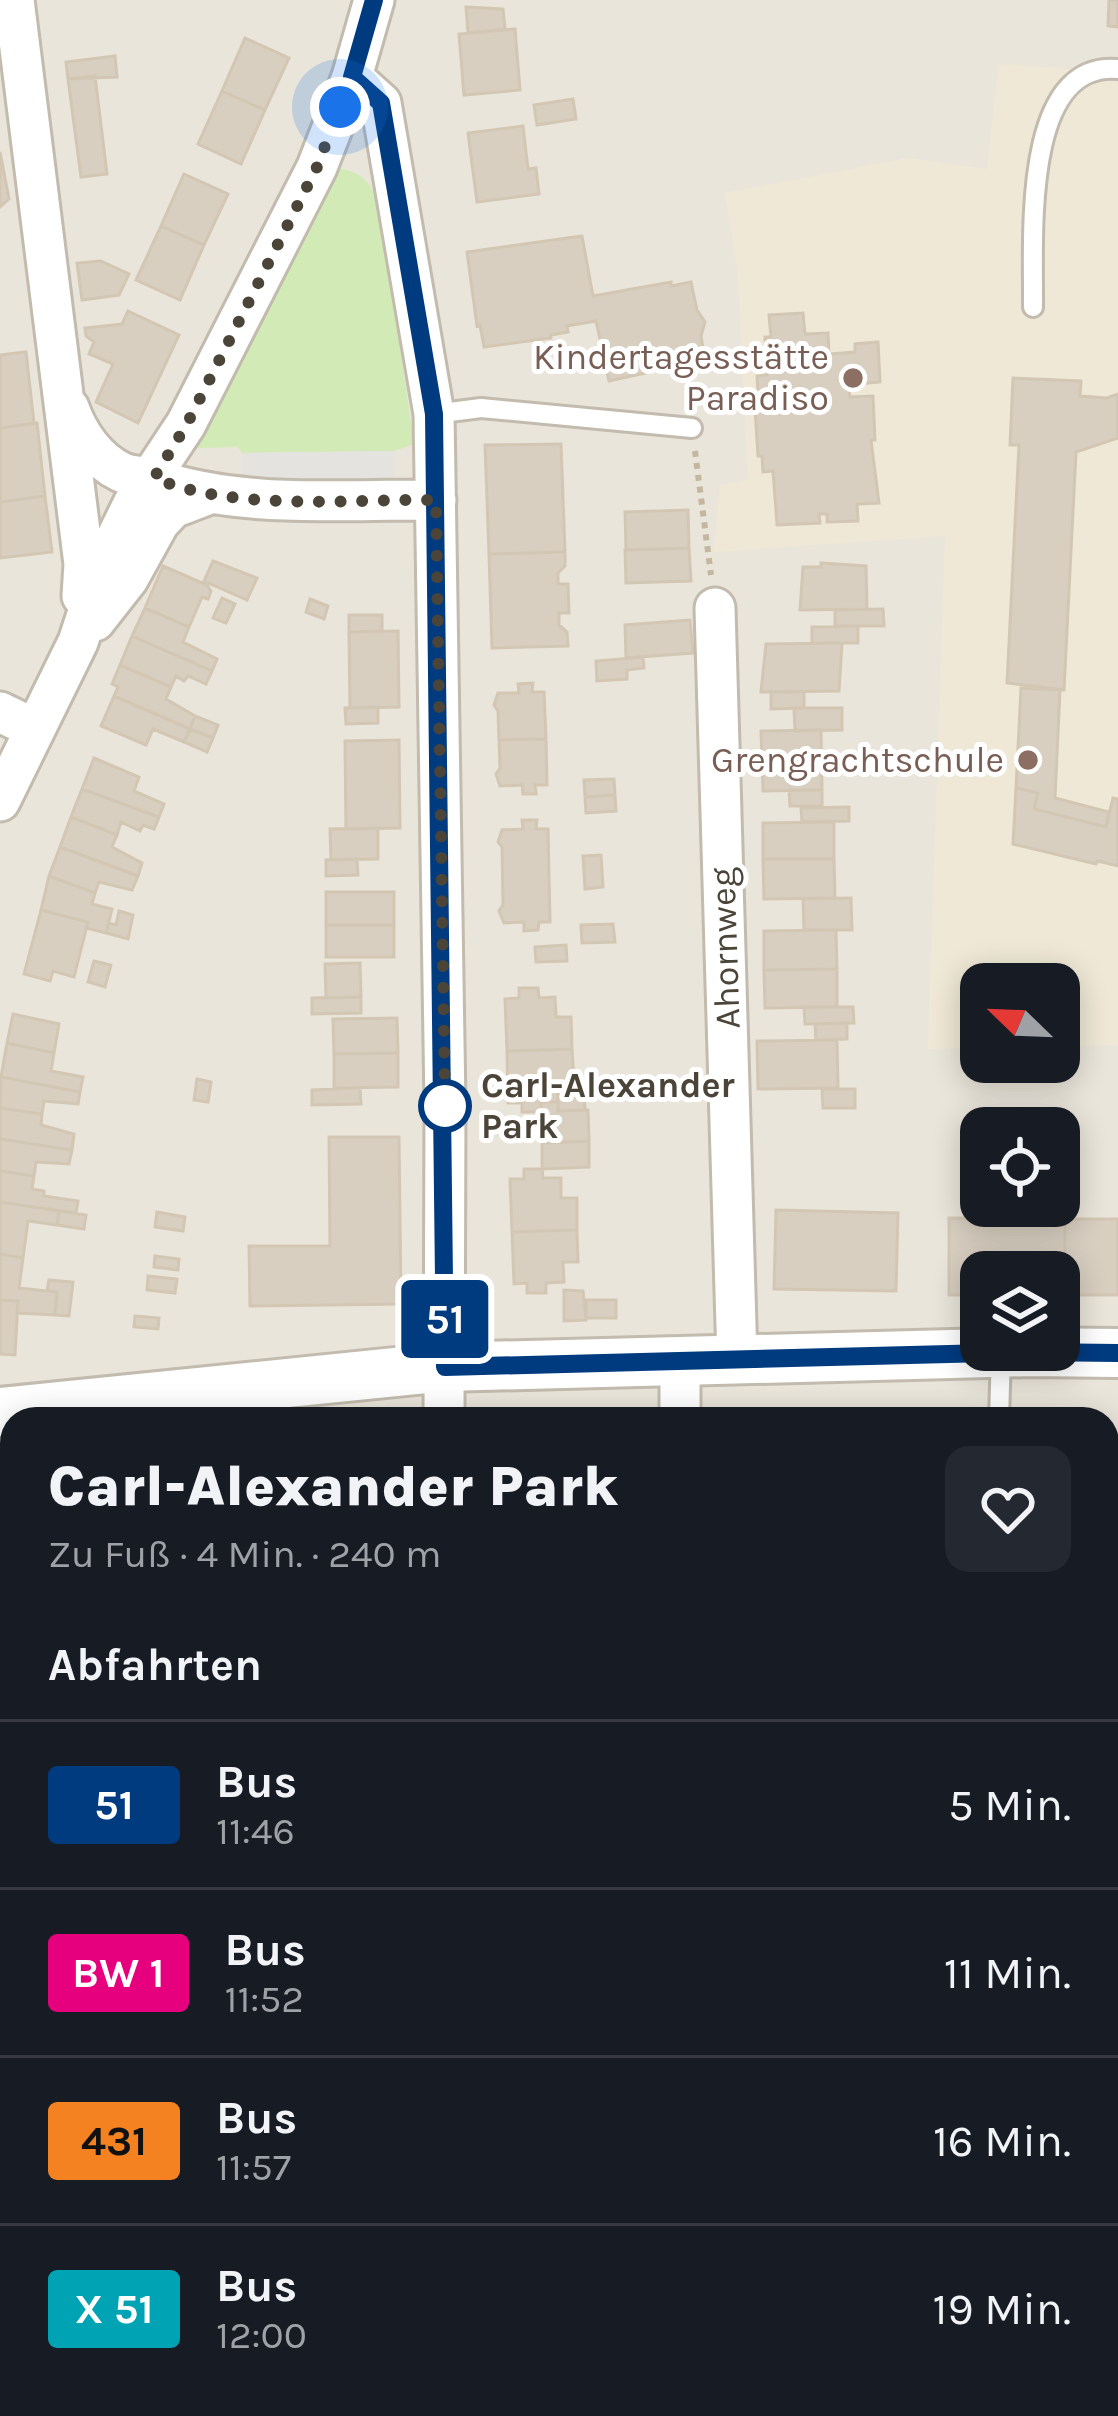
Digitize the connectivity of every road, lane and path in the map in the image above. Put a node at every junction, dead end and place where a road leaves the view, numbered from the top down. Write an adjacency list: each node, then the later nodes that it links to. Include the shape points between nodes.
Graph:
1 (14, 0): 5 (street)
2 (374, 0): 4 (street)
3 (1118, 69): 6 (lane, via 1098,67 1062,92 1038,152)
4 (352, 77): 8 (street, via 381,103); 10 (street, via 317,167)
5 (13, 86): 7 (street)
6 (1033, 307)
7 (60, 380): 10 (street, via 90,447 124,474); 14 (street, via 84,565)
8 (434, 414): 9 (lane, via 482,409); 12 (street)
9 (692, 428): 13 (path)
10 (154, 478): 11 (street); 14 (street, via 104,563)
11 (207, 495): 12 (street); 14 (street, via 159,523)
12 (436, 500): 22 (street)
13 (715, 608): 20 (street, Ahornweg)
14 (78, 642): 15 (street)
15 (16, 720): 16 (street)
16 (0, 800)
17 (1080, 1353): 18 (street)
18 (1118, 1353)
19 (960, 1354): 20 (street)
20 (737, 1360): 21 (street)
21 (680, 1362): 22 (street); 26 (street)
22 (445, 1367): 24 (street); 25 (street)
23 (1000, 1371): 27 (lane)
24 (49, 1407)
25 (444, 1407)
26 (680, 1407)
27 (999, 1407)

